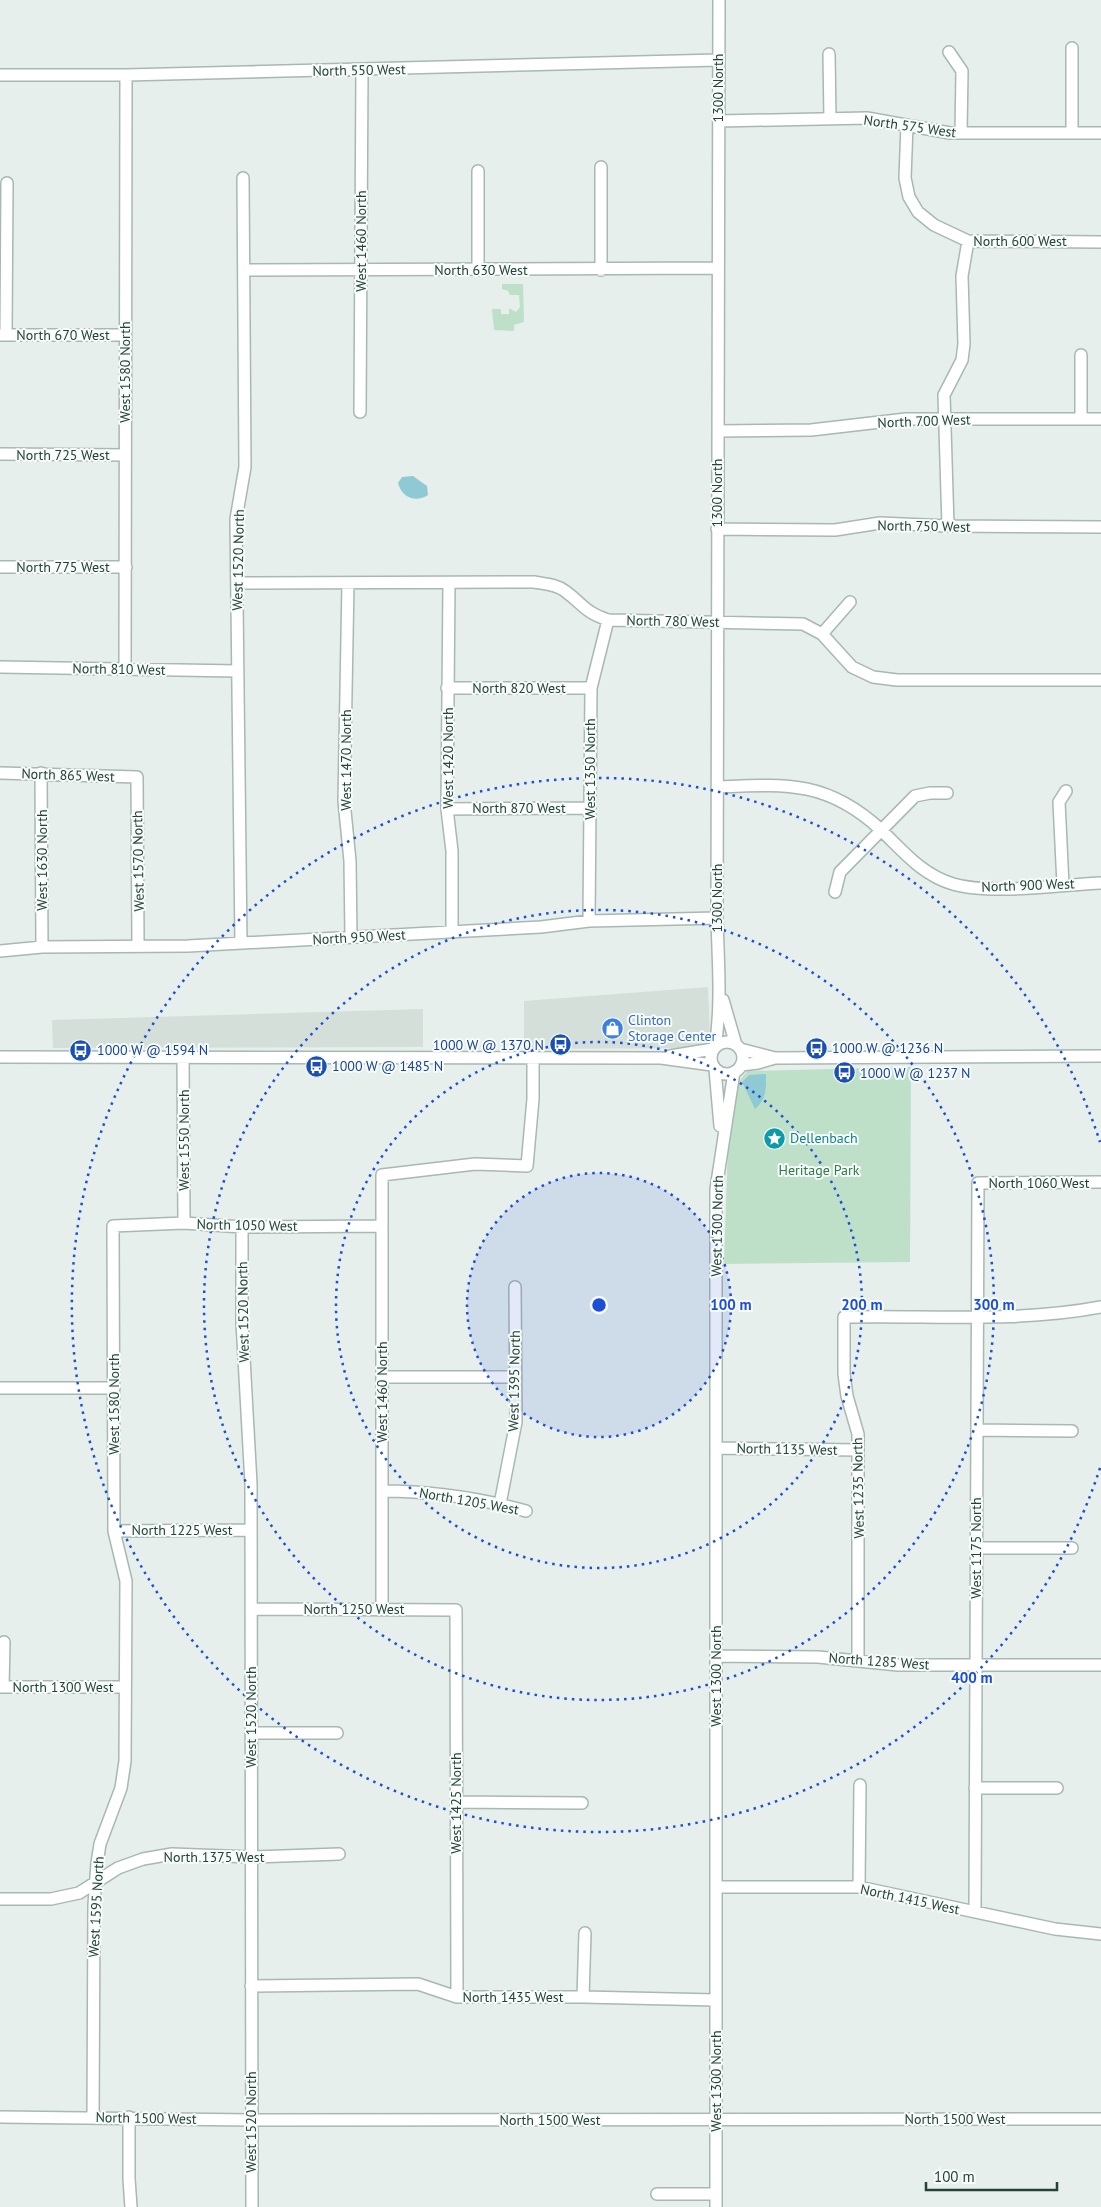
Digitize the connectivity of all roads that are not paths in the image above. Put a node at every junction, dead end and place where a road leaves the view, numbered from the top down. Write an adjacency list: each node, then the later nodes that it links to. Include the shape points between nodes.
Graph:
1 (719, 0): 5 (street, 1300 North)
2 (1072, 48): 14 (street)
3 (949, 52): 13 (street, via 962,71)
4 (829, 54): 9 (street)
5 (718, 60): 6 (street, North 550 West); 10 (street, 1300 North)
6 (362, 70): 8 (street, North 550 West); 23 (street, West 1460 North)
7 (0, 75): 8 (street, North 550 West)
8 (126, 75): 27 (street, West 1580 North)
9 (830, 119): 10 (street, North 575 West); 11 (street, North 575 West, via 867,118)
10 (719, 121): 21 (street, 1300 North)
11 (906, 126): 13 (street, North 575 West); 19 (street, North 600 West, via 905,178 909,197 918,212 934,225)
12 (1101, 132): 14 (street, North 575 West)
13 (961, 133): 14 (street, North 575 West)
14 (1072, 133)
15 (600, 167): 25 (street)
16 (478, 171): 24 (street)
17 (243, 178): 22 (street, West 1520 North)
18 (7, 183): 26 (street)
19 (968, 241): 20 (street, North 600 West); 30 (street, via 962,276 962,360 944,395)
20 (1101, 242)
21 (718, 268): 25 (street, North 630 West); 33 (street, 1300 North)
22 (244, 270): 23 (street, North 630 West); 41 (street, West 1520 North, via 245,466 236,519)
23 (360, 270): 24 (street, North 630 West); 29 (street, West 1460 North)
24 (478, 270): 25 (street, North 630 West)
25 (601, 270)
26 (3, 335): 27 (street, North 670 West)
27 (125, 335): 35 (street, West 1580 North)
28 (1082, 355): 31 (street)
29 (360, 412)
30 (944, 419): 31 (street, North 700 West); 33 (street, North 700 West, via 906,419 811,430); 36 (street)
31 (1082, 419): 32 (street, North 700 West)
32 (1101, 419)
33 (718, 431): 38 (street, 1300 North)
34 (0, 454): 35 (street, North 725 West)
35 (125, 455): 40 (street, West 1580 North)
36 (948, 526): 37 (street, North 750 West); 38 (street, North 750 West, via 880,523 835,530)
37 (1101, 527)
38 (717, 529): 46 (street, 1300 North)
39 (0, 567): 40 (street, North 775 West)
40 (126, 567): 49 (street, West 1580 North)
41 (237, 583): 42 (street, North 780 West); 50 (street, West 1520 North)
42 (348, 583): 43 (street, North 780 West); 69 (street, West 1470 North, via 344,802 350,861)
43 (449, 584): 45 (street, North 780 West, via 551,584 564,590 591,614); 52 (street, West 1420 North)
44 (850, 602): 47 (street)
45 (608, 620): 46 (street, North 780 West); 53 (street, West 1350 North)
46 (718, 623): 47 (street, North 780 West, via 788,622 803,624); 57 (street, 1300 North)
47 (822, 634): 51 (street, North 780 West, via 852,667 873,677 897,680)
48 (0, 667): 49 (street, North 810 West)
49 (125, 669): 50 (street, North 810 West)
50 (238, 671): 70 (street, West 1520 North)
51 (1101, 680)
52 (448, 688): 53 (street, North 820 West); 61 (street, West 1420 North)
53 (591, 688): 60 (street, West 1350 North)
54 (0, 773): 55 (street, North 865 West)
55 (41, 773): 56 (street, North 865 West); 72 (street, West 1630 North)
56 (137, 777): 71 (street, West 1570 North)
57 (718, 787): 62 (street, North 900 West, via 785,784 814,790 860,812); 66 (street, 1300 North)
58 (1066, 791): 64 (street, via 1059,802)
59 (947, 793): 62 (street, via 915,796)
60 (590, 808): 61 (street, North 870 West); 67 (street, West 1350 North)
61 (448, 809): 68 (street, West 1420 North, via 452,851)
62 (881, 830): 64 (street, North 900 West, via 922,869 953,884 985,889); 65 (street, via 840,872)
63 (1101, 883): 64 (street, North 900 West)
64 (1063, 885)
65 (835, 892)
66 (717, 918): 67 (street, North 950 West); 74 (street, 1300 North)
67 (589, 921): 68 (street, North 950 West)
68 (452, 932): 69 (street, North 950 West)
69 (351, 937): 70 (street, North 950 West)
70 (242, 943): 71 (street, North 950 West)
71 (138, 945): 72 (street, North 950 West)
72 (42, 947): 73 (street, North 950 West)
73 (0, 951)
74 (720, 986): 75 (street, 1300 North); 76 (street, 1300 North)
75 (738, 1047): 76 (street, via 726,1042); 82 (street); 84 (street, via 742,1054)
76 (714, 1048): 81 (street); 83 (street)
77 (1101, 1056): 82 (street)
78 (0, 1057): 79 (street)
79 (183, 1057): 80 (street); 88 (street, West 1550 North)
80 (533, 1057): 81 (street); 90 (street, West 1460 North, via 527,1166 475,1164 382,1175)
81 (661, 1058): 83 (street)
82 (775, 1058): 84 (street)
83 (713, 1067): 84 (street, via 724,1074); 85 (street, West 1300 North)
84 (738, 1068): 85 (street, West 1300 North)
85 (721, 1145): 101 (street, West 1300 North, via 716,1189)
86 (1101, 1182): 87 (street, North 1060 West)
87 (978, 1183): 94 (street, West 1175 North)
88 (184, 1224): 89 (street, North 1050 West); 91 (street, North 1050 West)
89 (113, 1226): 98 (street, West 1580 North)
90 (382, 1226): 91 (street, North 1050 West); 95 (street, West 1460 North)
91 (242, 1227): 106 (street, West 1520 North, via 242,1322 250,1435)
92 (515, 1287): 96 (street, West 1395 North)
93 (1101, 1307): 94 (street, via 1067,1313)
94 (977, 1316): 99 (street, West 1175 North); 102 (street, West 1235 North, via 844,1317 844,1374 858,1434)
95 (382, 1377): 96 (street); 103 (street, West 1460 North)
96 (515, 1377): 104 (street, West 1395 North, via 516,1422)
97 (0, 1388): 98 (street)
98 (114, 1388): 107 (street, West 1580 North)
99 (976, 1430): 100 (street); 108 (street, West 1175 North)
100 (1072, 1431)
101 (716, 1448): 102 (street, North 1135 West); 115 (street, West 1300 North)
102 (858, 1450): 116 (street, West 1235 North)
103 (382, 1491): 104 (street, North 1205 West, via 440,1494); 112 (street, West 1460 North)
104 (500, 1504): 105 (street, North 1205 West)
105 (526, 1511)
106 (251, 1530): 107 (street, North 1225 West); 111 (street, West 1520 North)
107 (114, 1531): 110 (street, West 1580 North)
108 (976, 1548): 109 (street); 118 (street, West 1175 North)
109 (1072, 1548)
110 (126, 1581): 120 (street, West 1595 North)
111 (251, 1609): 112 (street, North 1250 West); 121 (street, West 1520 North)
112 (382, 1609): 113 (street, North 1250 West)
113 (456, 1610): 126 (street, West 1425 North)
114 (4, 1642): 119 (street)
115 (716, 1656): 116 (street, North 1285 West, via 818,1656); 131 (street, West 1300 North)
116 (858, 1661): 118 (street, North 1285 West)
117 (1101, 1665): 118 (street, North 1285 West)
118 (976, 1666): 124 (street, West 1175 North)
119 (2, 1687): 120 (street, North 1300 West)
120 (125, 1687): 130 (street, West 1595 North, via 125,1761 121,1788 100,1844)
121 (251, 1733): 122 (street); 129 (street, West 1520 North)
122 (337, 1733)
123 (860, 1785): 132 (street)
124 (975, 1788): 125 (street); 134 (street, West 1175 North)
125 (1057, 1788)
126 (456, 1802): 127 (street); 138 (street, West 1425 North)
127 (582, 1803)
128 (339, 1854): 129 (street, North 1375 West)
129 (251, 1857): 130 (street, North 1375 West, via 172,1854 143,1859 118,1868); 137 (street, West 1520 North)
130 (95, 1884): 133 (street, North 1375 West, via 79,1893 51,1900); 143 (street, West 1595 North)
131 (716, 1887): 132 (street, North 1415 West); 140 (street, West 1300 North)
132 (859, 1887): 134 (street, North 1415 West)
133 (0, 1899)
134 (975, 1912): 136 (street, North 1415 West, via 1055,1930)
135 (585, 1933): 139 (street)
136 (1101, 1934)
137 (251, 1986): 138 (street, North 1435 West, via 418,1984); 145 (street, West 1520 North)
138 (457, 1997): 139 (street, North 1435 West)
139 (583, 1997): 140 (street, North 1435 West)
140 (716, 2000): 146 (street, West 1300 North)
141 (0, 2117): 143 (street, North 1500 West)
142 (129, 2117): 143 (street, North 1500 West); 145 (street, North 1500 West); 149 (street)
143 (93, 2118)
144 (1101, 2119): 146 (street, North 1500 West)
145 (251, 2120): 146 (street, North 1500 West); 150 (street, West 1520 North)
146 (716, 2120): 148 (street, West 1300 North)
147 (657, 2194): 148 (street)
148 (716, 2194): 151 (street, West 1300 North)
149 (132, 2207)
150 (252, 2207)
151 (716, 2207)

